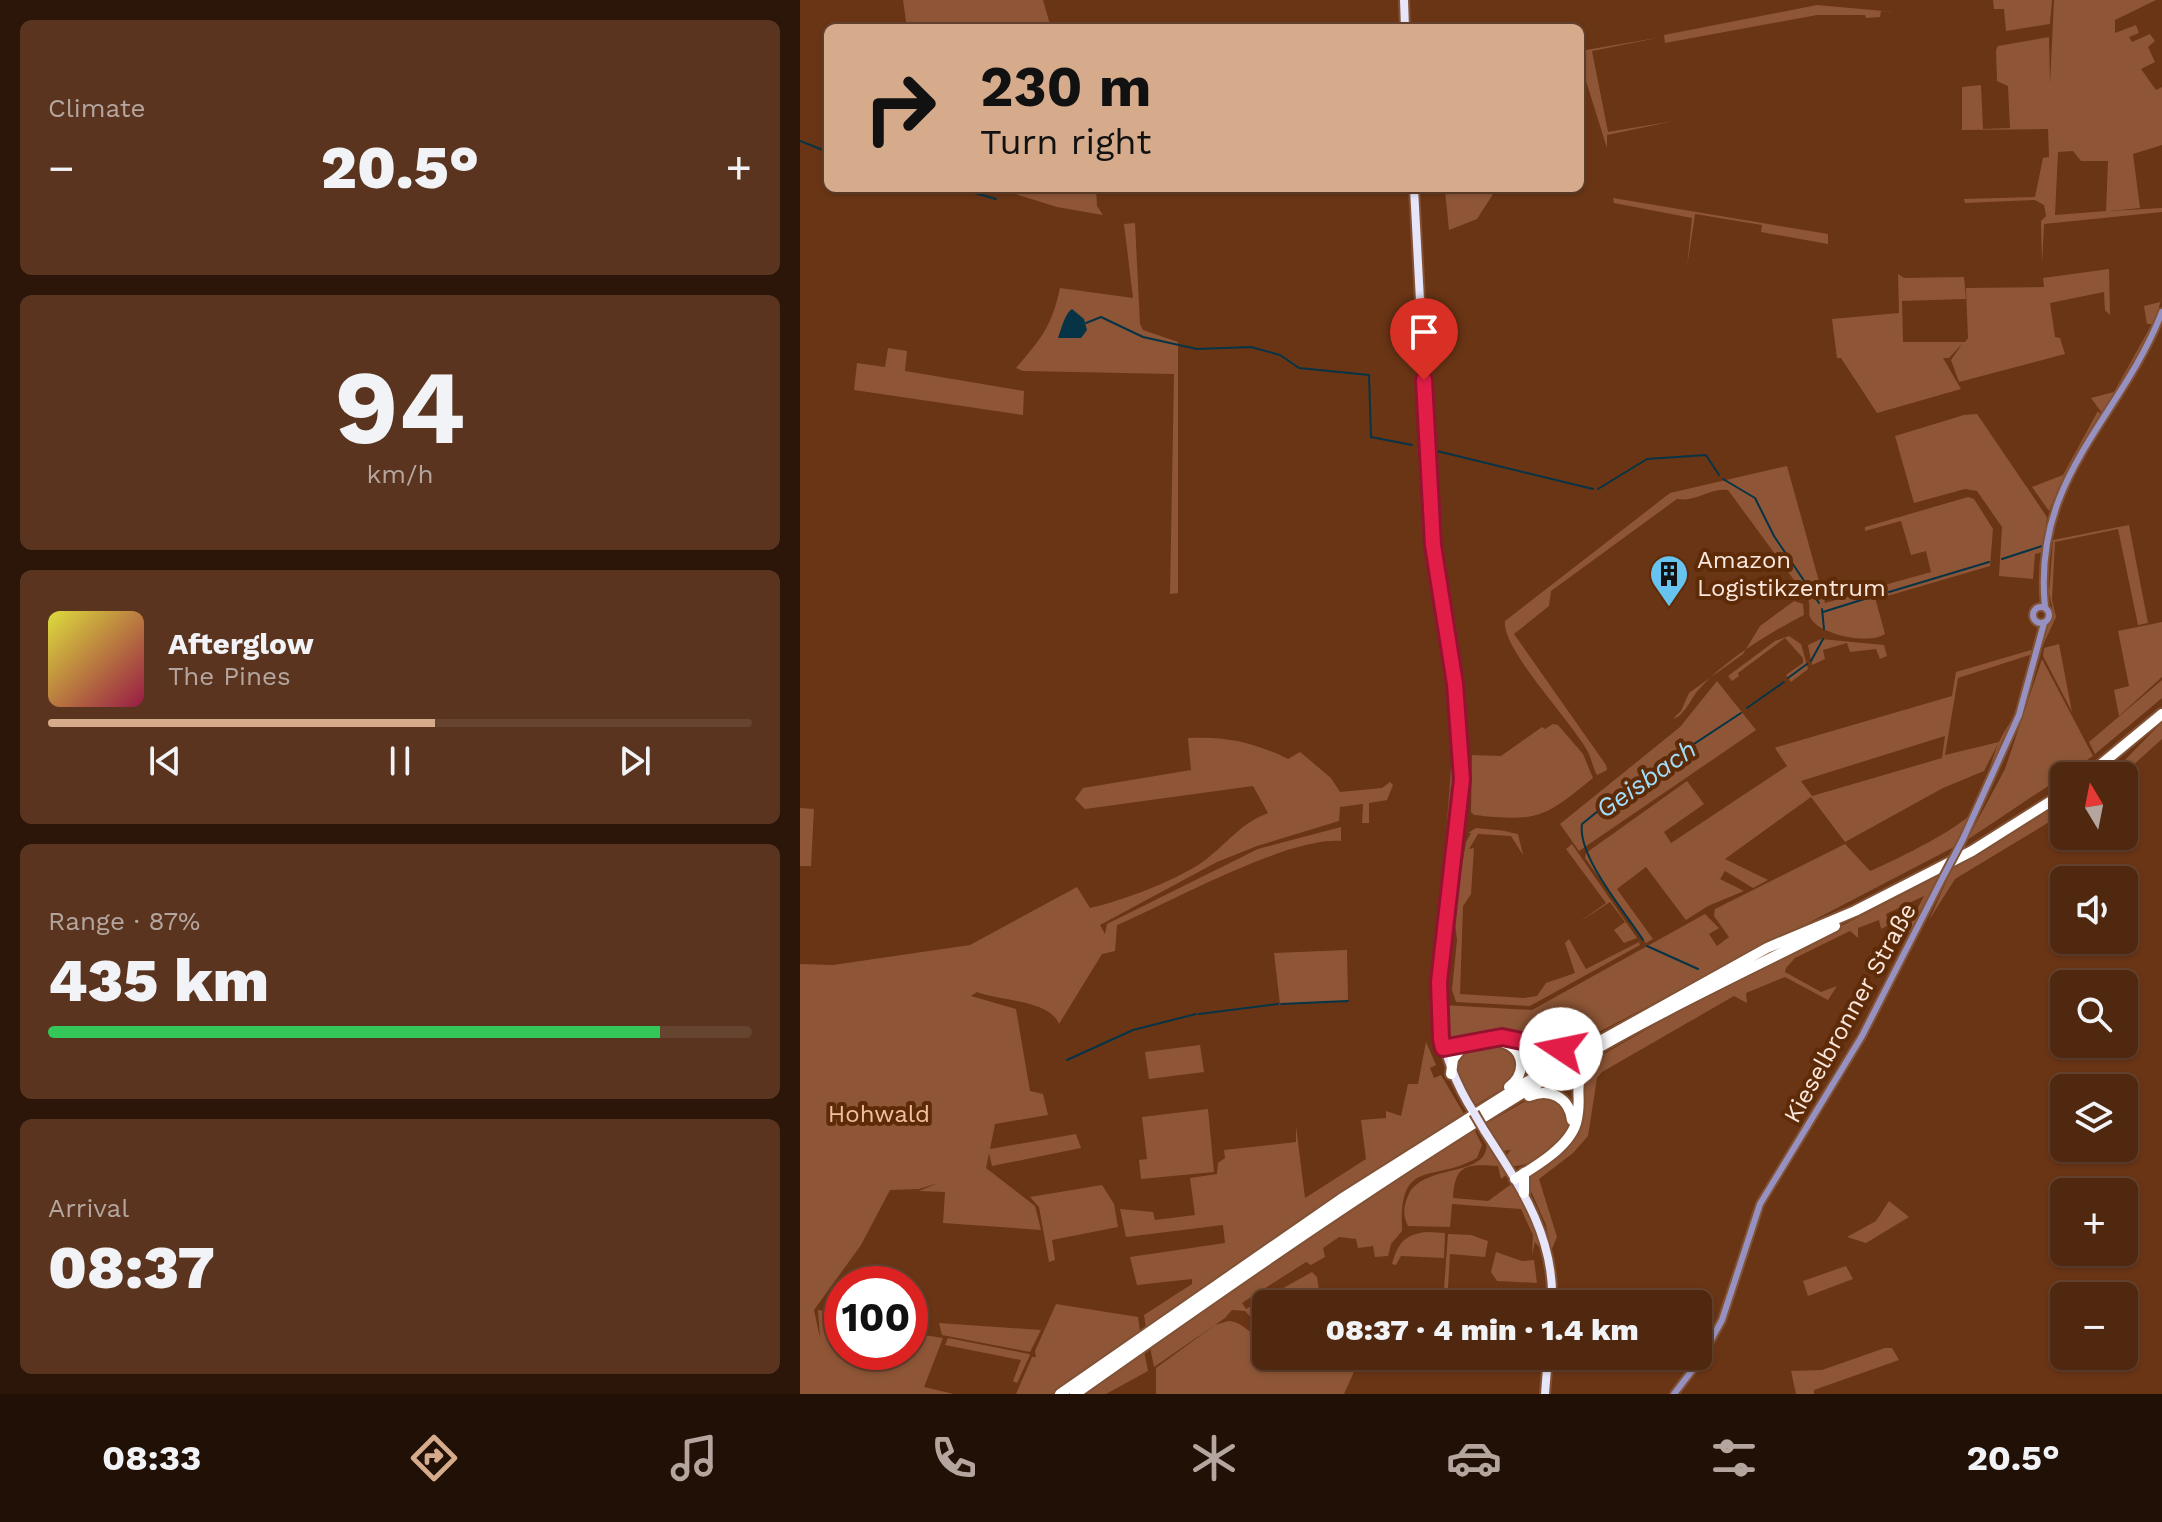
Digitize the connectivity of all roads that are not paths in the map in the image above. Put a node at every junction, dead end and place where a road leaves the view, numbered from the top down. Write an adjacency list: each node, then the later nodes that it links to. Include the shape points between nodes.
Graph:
1 (1404, 0): 2 (main road)
2 (1405, 24)
3 (1414, 192): 13 (main road, via 1433,545 1460,739 1462,795 1438,1002)
4 (2162, 312): 5 (street, via 2061,488 2049,530)
5 (2042, 607): 6 (street, via 2033,614); 6 (street, via 2050,617)
6 (2041, 622): 25 (street, Kieselbronner Straße, bridge, via 2019,715 1963,839 1862,1036 1760,1204 1722,1320)
7 (2162, 717): 8 (highway); 9 (highway)
8 (2105, 762)
9 (2109, 762)
10 (2050, 804): 11 (highway, via 1972,851 1855,911 1767,948)
11 (1603, 1041): 13 (highway, via 1556,1049 1498,1037); 15 (highway); 16 (highway); 17 (highway, via 1579,1077)
12 (1460, 1050): 13 (highway); 14 (highway); 15 (highway, via 1494,1041 1516,1049 1521,1073)
13 (1444, 1051): 14 (main road)
14 (1451, 1074): 18 (main road, bridge)
15 (1500, 1097): 22 (highway, via 1330,1206)
16 (1519, 1097): 17 (highway, via 1543,1092 1558,1096 1570,1111); 23 (highway, via 1316,1226)
17 (1573, 1130): 18 (highway, via 1561,1146)
18 (1517, 1175): 19 (highway)
19 (1524, 1193): 20 (main road, via 1546,1244)
20 (1551, 1290)
21 (1547, 1370): 24 (main road)
22 (1060, 1394)
23 (1075, 1394)
24 (1545, 1394)
25 (1674, 1394)

